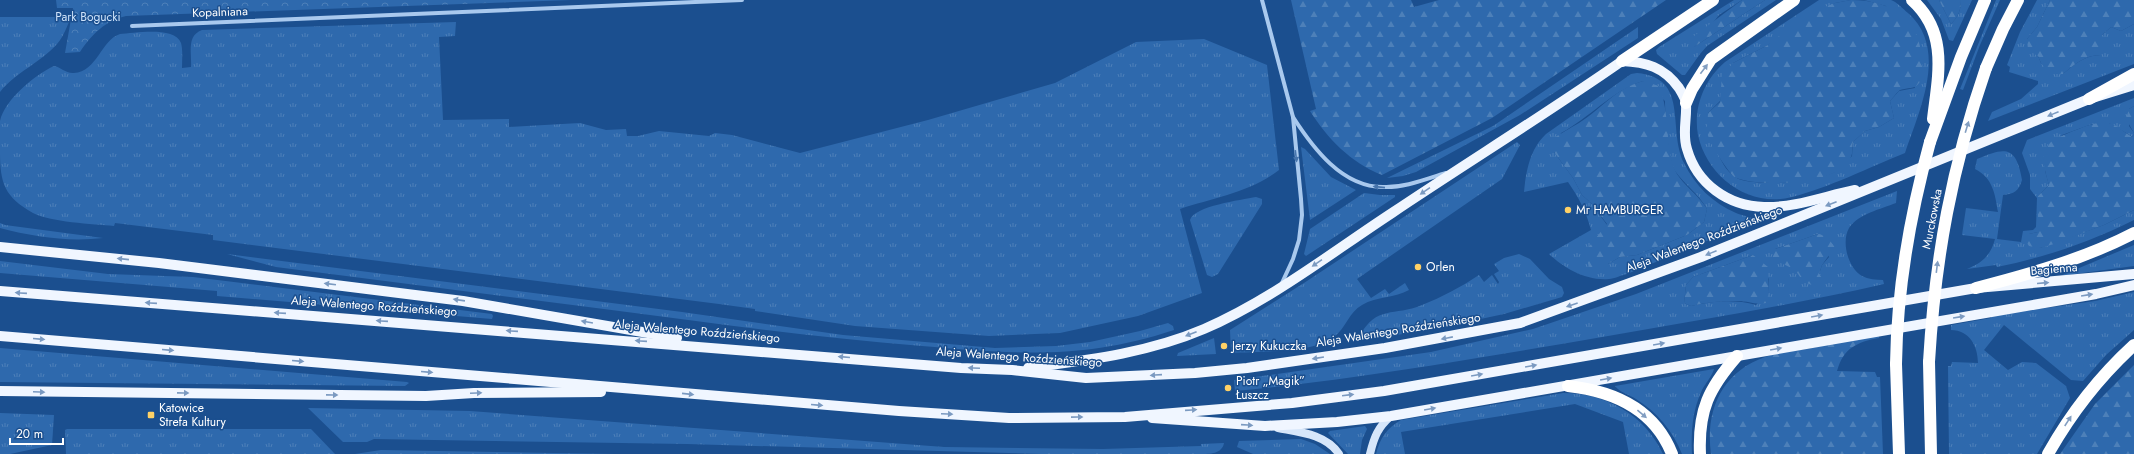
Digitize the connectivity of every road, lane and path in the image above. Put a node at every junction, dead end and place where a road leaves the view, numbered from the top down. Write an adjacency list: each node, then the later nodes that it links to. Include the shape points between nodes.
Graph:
1 (742, 0): 8 (street, Kopalniana)
2 (1262, 0): 15 (street)
3 (1713, 0): 9 (highway)
4 (1794, 0): 14 (highway, one-way to 4, via 1692,89 1712,60)
5 (1912, 0): 12 (highway, via 1931,21 1940,59)
6 (1985, 0): 12 (highway)
7 (2018, 0): 43 (highway, Murckowska, one-way to 7, bridge, via 1929,362 1933,303 1945,219 1961,146 1986,68)
8 (132, 26)
9 (1622, 61): 14 (main road, via 1650,64 1661,69 1676,84); 16 (main road, via 1552,110)
10 (2134, 74): 13 (highway)
11 (2134, 85): 13 (main road)
12 (1941, 96): 42 (highway, Murckowska, bridge, via 1916,191 1897,316)
13 (2089, 99): 17 (main road, Aleja Walentego Roździeńskiego, one-way to 17)
14 (1686, 103): 17 (main road, via 1684,136 1693,163 1703,179 1720,195 1733,202 1762,207 1782,207)
15 (1293, 117): 16 (street, one-way to 15, via 1403,185 1382,188 1369,185 1345,174 1327,161 1304,135); 24 (street, one-way to 24, via 1302,223 1297,250)
16 (1457, 169): 24 (main road, one-way to 24)
17 (1881, 185): 31 (main road, Aleja Walentego Roździeńskiego, one-way to 31, via 1694,259 1520,323 1385,348 1247,368 1086,378)
18 (2134, 233): 25 (highway, via 2098,250 2037,272)
19 (0, 240): 21 (main road)
20 (0, 247): 21 (main road)
21 (15, 248): 29 (main road, one-way to 21, via 463,301 159,263)
22 (2134, 274): 25 (main road, Bagienna, one-way to 22)
23 (2134, 285): 30 (main road, one-way to 23, via 2096,294)
24 (1280, 287): 31 (main road, one-way to 31, via 1227,318 1161,344 1102,358)
25 (1976, 288): 36 (main road, one-way to 25, via 1292,403 1384,391)
26 (0, 291): 29 (main road, Aleja Walentego Roździeńskiego, one-way to 26)
27 (0, 336): 33 (main road, one-way to 33)
28 (2134, 345): 44 (highway, one-way to 28, via 2084,397)
29 (736, 348): 31 (main road, Aleja Walentego Roździeńskiego, one-way to 29)
30 (1737, 356): 32 (main road, one-way to 30); 41 (highway, via 1721,374 1705,402 1700,422)
31 (1012, 370)
32 (1568, 386): 35 (main road, one-way to 32); 40 (highway, one-way to 40, via 1593,389 1633,406 1650,420)
33 (649, 390): 34 (main road, one-way to 33, via 426,396); 36 (main road, one-way to 36, via 891,411 1008,418)
34 (0, 391)
35 (1391, 416): 37 (main road); 39 (street, via 1380,426)
36 (1124, 417): 37 (main road, one-way to 37)
37 (1265, 426): 38 (street, via 1319,438)
38 (1339, 454)
39 (1370, 454)
40 (1672, 454)
41 (1700, 454)
42 (1899, 454)
43 (1931, 454)
44 (2048, 454)

